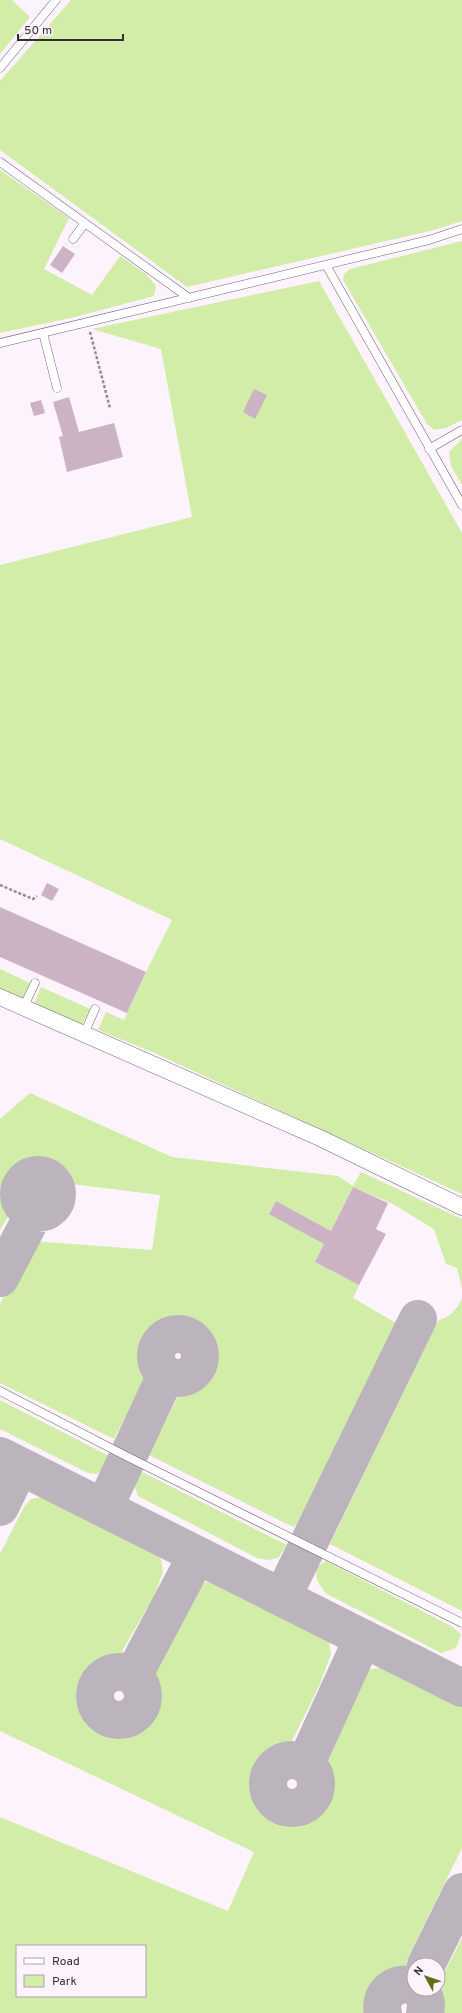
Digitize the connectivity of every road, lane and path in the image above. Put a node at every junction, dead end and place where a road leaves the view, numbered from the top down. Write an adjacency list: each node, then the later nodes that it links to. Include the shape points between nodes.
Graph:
1 (56, 0): 2 (lane)
2 (0, 68)
3 (0, 162): 4 (lane)
4 (85, 224): 6 (lane); 8 (lane)
5 (462, 230): 7 (lane)
6 (74, 239)
7 (326, 265): 8 (lane); 15 (lane)
8 (189, 298): 9 (lane)
9 (88, 322): 10 (lane); 13 (path)
10 (43, 333): 11 (lane); 12 (lane)
11 (0, 343)
12 (57, 388)
13 (110, 408)
14 (462, 430): 15 (lane)
15 (429, 448): 16 (lane)
16 (462, 505)
17 (0, 886): 18 (path, via 33,899)
18 (37, 896)
19 (35, 983): 21 (lane)
20 (0, 997): 21 (street)
21 (23, 1008): 23 (street)
22 (95, 1009): 23 (lane)
23 (84, 1034): 24 (street, via 320,1138)
24 (462, 1207)
25 (0, 1391): 26 (lane)
26 (462, 1623)

